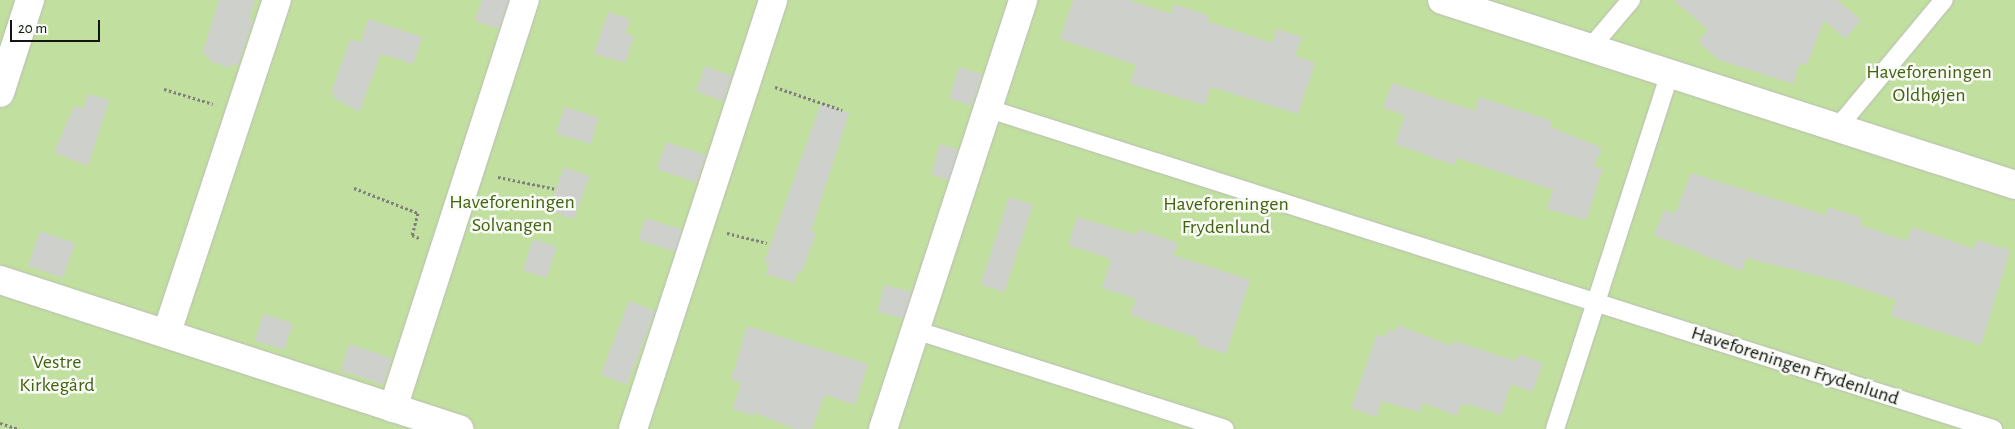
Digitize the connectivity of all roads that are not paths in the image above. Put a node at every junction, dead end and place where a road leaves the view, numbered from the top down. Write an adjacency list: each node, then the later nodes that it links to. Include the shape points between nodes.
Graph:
1 (30, 0): 11 (street)
2 (277, 0): 18 (street)
3 (525, 0): 19 (street)
4 (773, 0): 21 (street)
5 (1023, 0): 12 (street)
6 (1442, 0): 9 (street)
7 (1632, 0): 9 (lane)
8 (1944, 0): 13 (lane)
9 (1591, 47): 10 (street)
10 (1670, 73): 13 (street); 16 (lane)
11 (0, 93)
12 (989, 109): 16 (lane, Haveforeningen Frydenlund); 17 (street)
13 (1838, 127): 14 (street)
14 (2015, 185)
15 (0, 280): 18 (street)
16 (1596, 303): 24 (lane); 25 (lane, Haveforeningen Frydenlund)
17 (914, 330): 22 (street); 23 (lane)
18 (167, 332): 19 (street)
19 (394, 408): 20 (street)
20 (459, 429)
21 (633, 429)
22 (883, 429)
23 (1225, 429)
24 (1555, 429)
25 (1993, 429)

